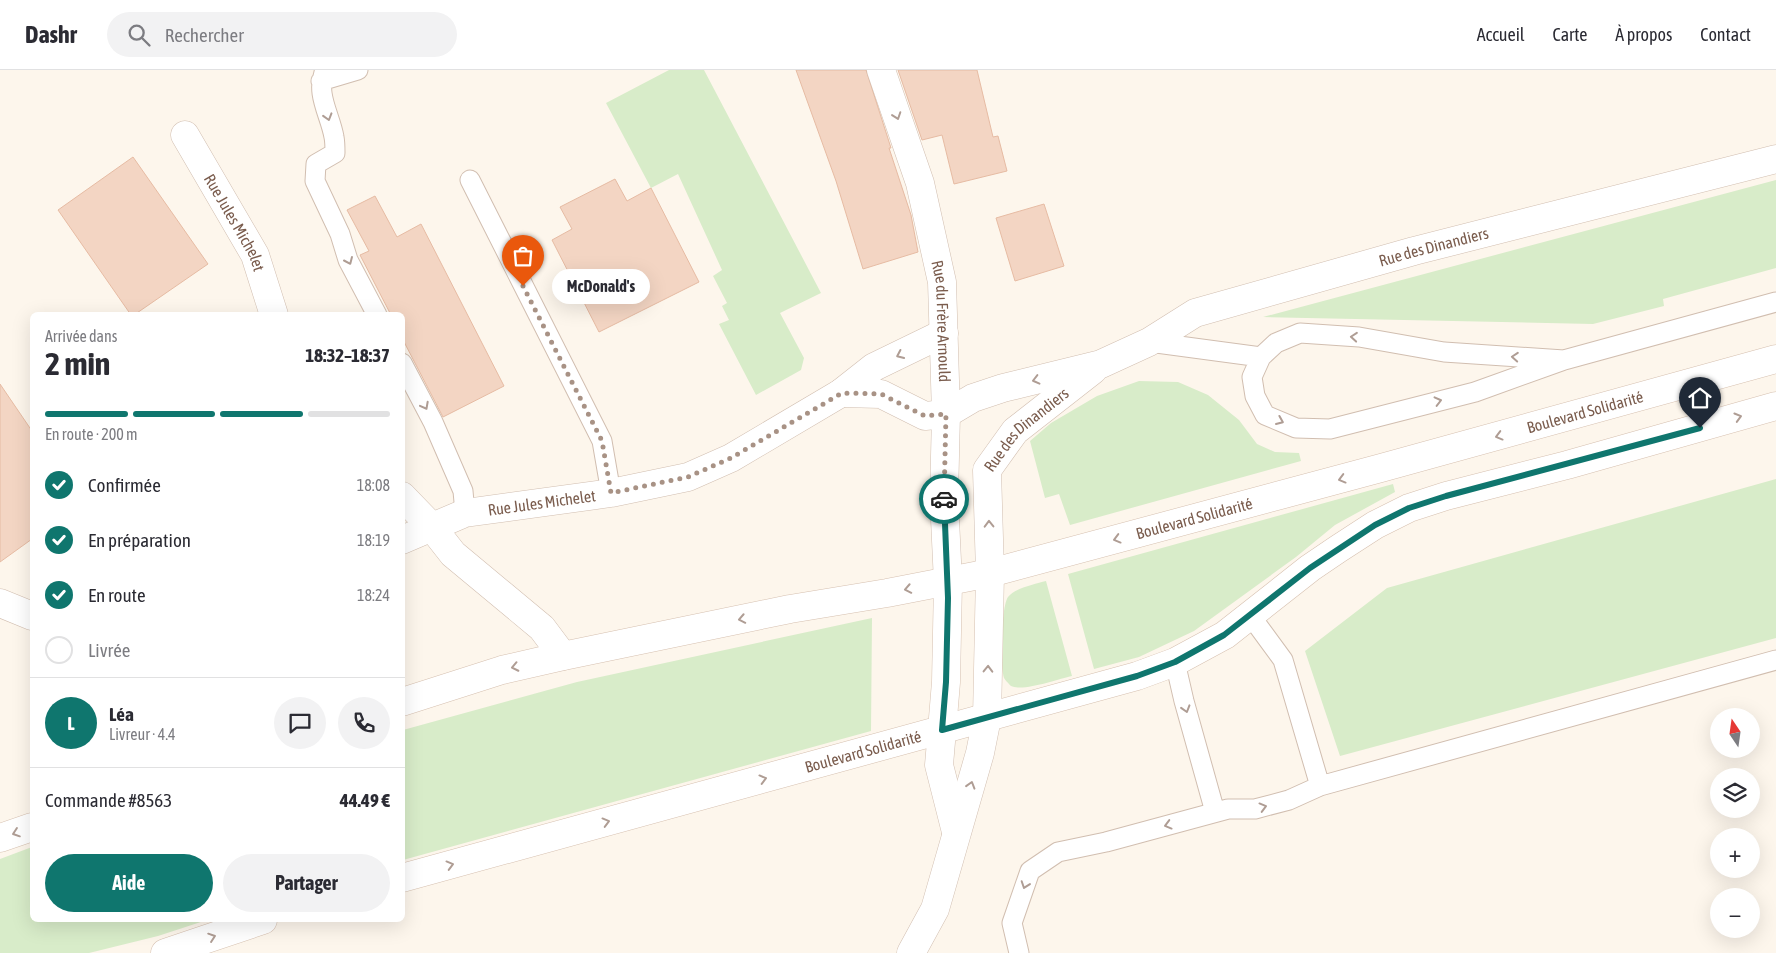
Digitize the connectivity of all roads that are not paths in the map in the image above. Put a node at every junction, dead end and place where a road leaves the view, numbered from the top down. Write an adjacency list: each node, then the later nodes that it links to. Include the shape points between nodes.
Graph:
1 (358, 70): 3 (lane)
2 (881, 70): 10 (main road, Rue du Frère Arnould, one-way to 10, via 920,183 942,282)
3 (323, 75): 9 (lane, one-way to 9, via 326,112 334,137 335,154 316,164 315,181 340,234 348,260)
4 (185, 136): 8 (main road, Rue Jules Michelet, via 255,255)
5 (1776, 159): 11 (main road, Rue des Dinandiers, via 1414,251 1195,313)
6 (470, 180): 20 (lane, via 602,441)
7 (1776, 302): 14 (lane)
8 (273, 312)
9 (375, 312)
10 (944, 333): 17 (main road, Rue Jules Michelet, one-way to 17, via 874,367); 19 (main road, Rue du Frère Arnould)
11 (1149, 342): 12 (lane); 15 (main road, Rue des Dinandiers)
12 (1261, 357): 14 (lane, one-way to 12, via 1444,352 1359,337 1300,333 1276,343); 14 (lane, one-way to 14, via 1252,377 1255,396 1265,415 1296,428 1330,429 1475,392)
13 (1776, 359): 25 (main road, Boulevard Solidarité, one-way to 25)
14 (1564, 360)
15 (1100, 364): 19 (main road, Rue des Dinandiers, one-way to 19, via 1003,388 973,398); 25 (main road, Rue des Dinandiers, one-way to 15, via 988,470 1015,431)
16 (405, 369): 22 (lane, one-way to 22, via 463,491)
17 (842, 393): 19 (main road, via 881,394 925,416); 20 (main road, Rue Jules Michelet, via 731,458 688,477)
18 (1776, 406): 29 (main road, Boulevard Solidarité, one-way to 18, via 1338,549 1409,508)
19 (946, 414): 26 (main road, Rue du Frère Arnould, via 944,498)
20 (611, 493): 22 (main road, Rue Jules Michelet)
21 (405, 499): 23 (main road)
22 (465, 513): 23 (main road, Rue Jules Michelet)
23 (431, 526): 24 (main road, Rue Jules Michelet); 30 (main road, via 453,554 542,628)
24 (405, 539)
25 (990, 573): 26 (main road, Boulevard Solidarité); 34 (main road, Rue des Dinandiers, one-way to 25)
26 (948, 582): 30 (main road, Boulevard Solidarité, one-way to 30, via 790,609); 35 (main road, Rue du Frère Arnould)
27 (0, 603): 28 (main road)
28 (30, 615)
29 (1250, 615): 32 (main road, Boulevard Solidarité, via 1224,635); 36 (lane, via 1283,660)
30 (563, 656): 33 (main road, Boulevard Solidarité, one-way to 33, via 502,670)
31 (1776, 660): 36 (lane)
32 (1175, 662): 34 (main road, Boulevard Solidarité, via 1137,676); 37 (lane, one-way to 37)
33 (405, 701)
34 (987, 718): 35 (main road, Boulevard Solidarité); 39 (main road, Rue des Dinandiers, one-way to 34)
35 (942, 730): 39 (main road, Rue du Frère Arnould, via 939,765); 41 (main road, Boulevard Solidarité, one-way to 35)
36 (1314, 788): 37 (lane, one-way to 36, via 1255,809 1289,800)
37 (1215, 812): 45 (lane, one-way to 45, via 1058,852 1030,871 1012,923)
38 (30, 828): 40 (main road, one-way to 40)
39 (956, 832): 44 (main road, Rue des Dinandiers, via 935,909)
40 (0, 838)
41 (405, 877)
42 (257, 922): 43 (main road, one-way to 42)
43 (165, 953)
44 (911, 953)
45 (1019, 953)

